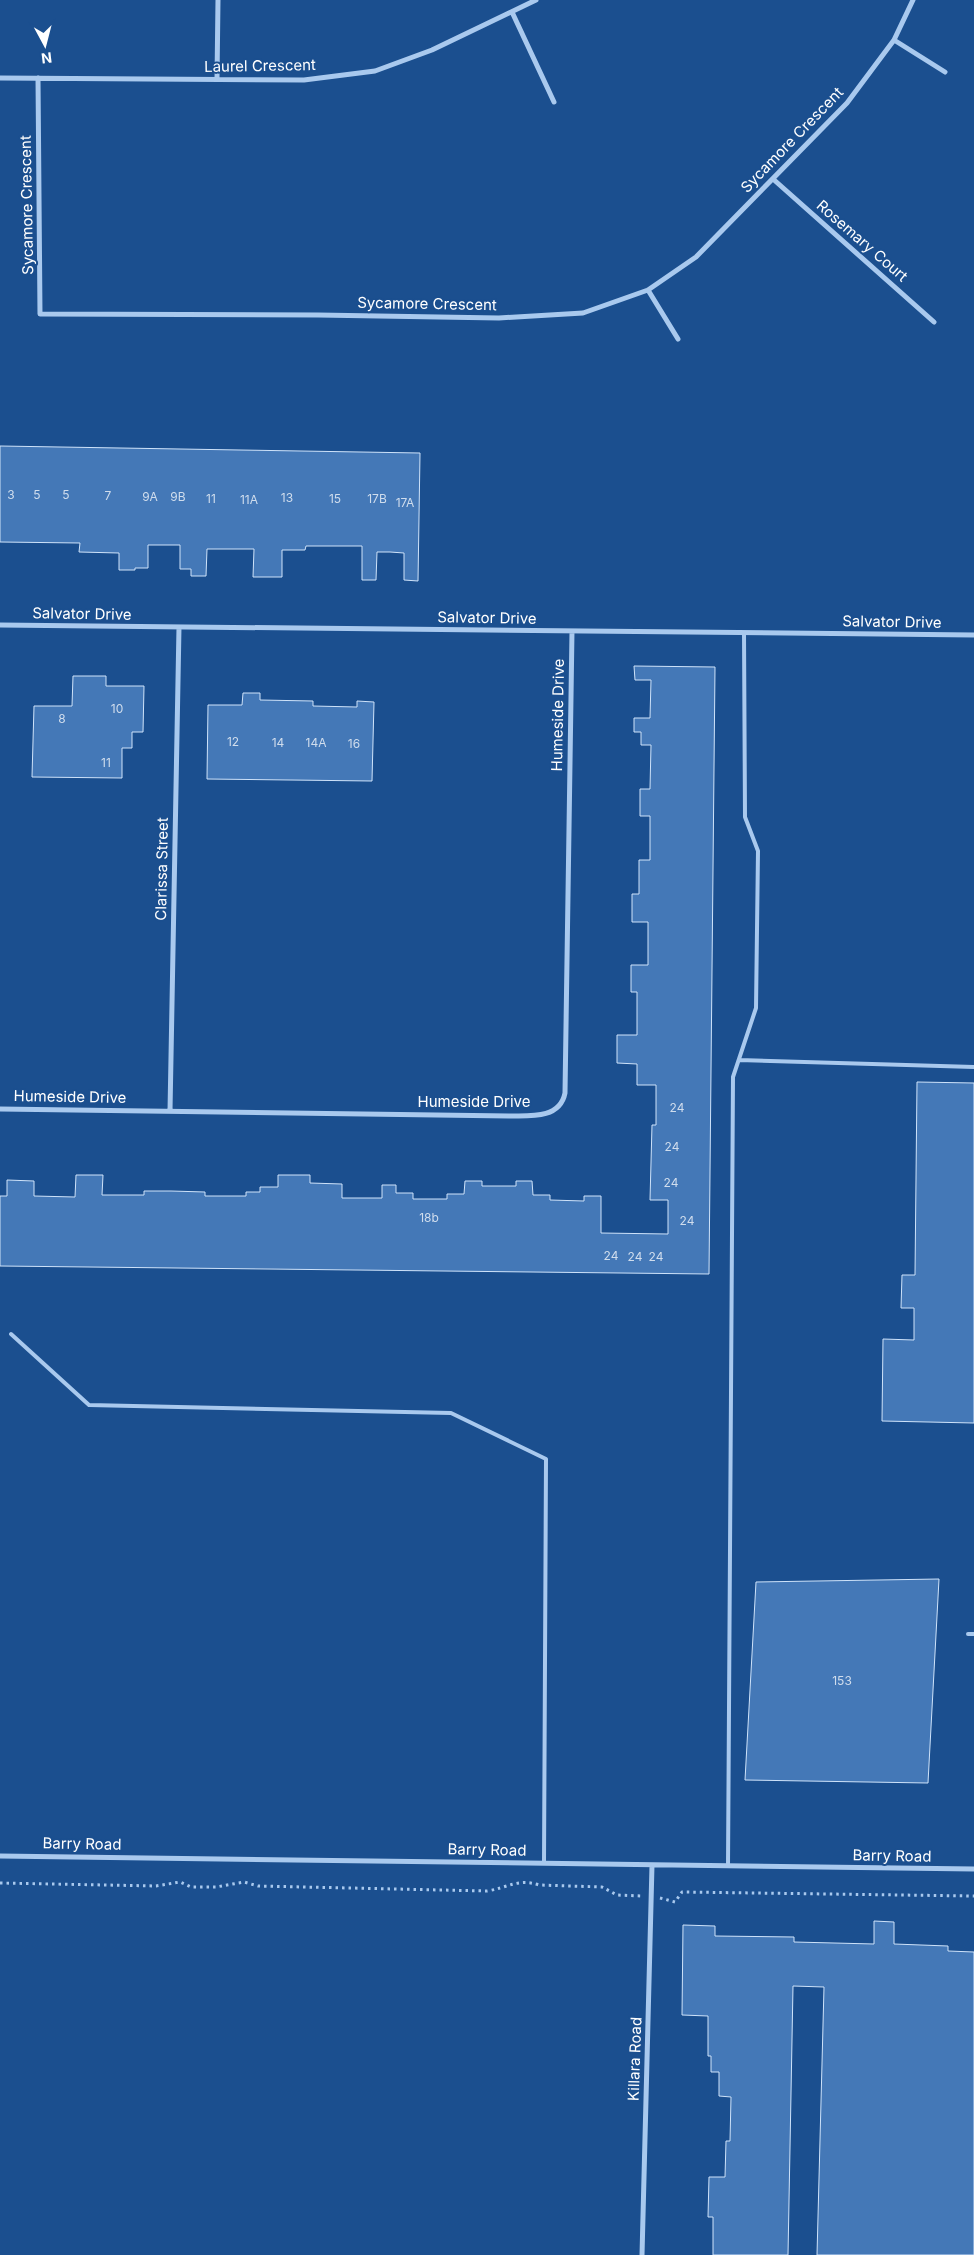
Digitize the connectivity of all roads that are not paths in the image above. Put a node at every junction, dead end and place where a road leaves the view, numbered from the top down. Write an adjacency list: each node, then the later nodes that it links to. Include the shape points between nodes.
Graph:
1 (218, 0): 9 (street)
2 (536, 0): 4 (street, Laurel Crescent)
3 (913, 0): 5 (street, Sycamore Crescent)
4 (512, 12): 9 (street, Laurel Crescent, via 432,50 374,71 304,80); 10 (street)
5 (894, 40): 6 (street); 11 (street, Sycamore Crescent, via 847,103)
6 (946, 72)
7 (0, 78): 8 (street, Laurel Crescent)
8 (38, 78): 9 (street, Laurel Crescent); 12 (street, Sycamore Crescent, via 40,314 499,318 583,313)
9 (217, 79)
10 (554, 102)
11 (773, 179): 12 (street, Sycamore Crescent, via 696,257); 13 (street, Rosemary Court)
12 (648, 290): 14 (street)
13 (934, 322)
14 (678, 339)
15 (0, 625): 16 (street, Salvator Drive)
16 (179, 627): 17 (street, Salvator Drive); 23 (street, Clarissa Street)
17 (572, 631): 18 (street, Salvator Drive); 23 (street, Humeside Drive, via 564,1101 558,1108 536,1115 509,1116)
18 (744, 633): 19 (street, Salvator Drive); 20 (lane, via 745,817 758,851 756,1008)
19 (974, 635)
20 (739, 1060): 21 (lane); 30 (lane, via 733,1077)
21 (974, 1067)
22 (0, 1109): 23 (street, Humeside Drive)
23 (170, 1111)
24 (11, 1334): 28 (lane, via 89,1405 451,1413 546,1459)
25 (968, 1634): 26 (lane)
26 (974, 1634)
27 (0, 1856): 28 (street, Barry Road)
28 (544, 1863): 29 (street, Barry Road)
29 (652, 1864): 30 (street, Barry Road); 32 (street, Killara Road)
30 (728, 1866): 31 (street, Barry Road)
31 (974, 1869)
32 (642, 2255)

